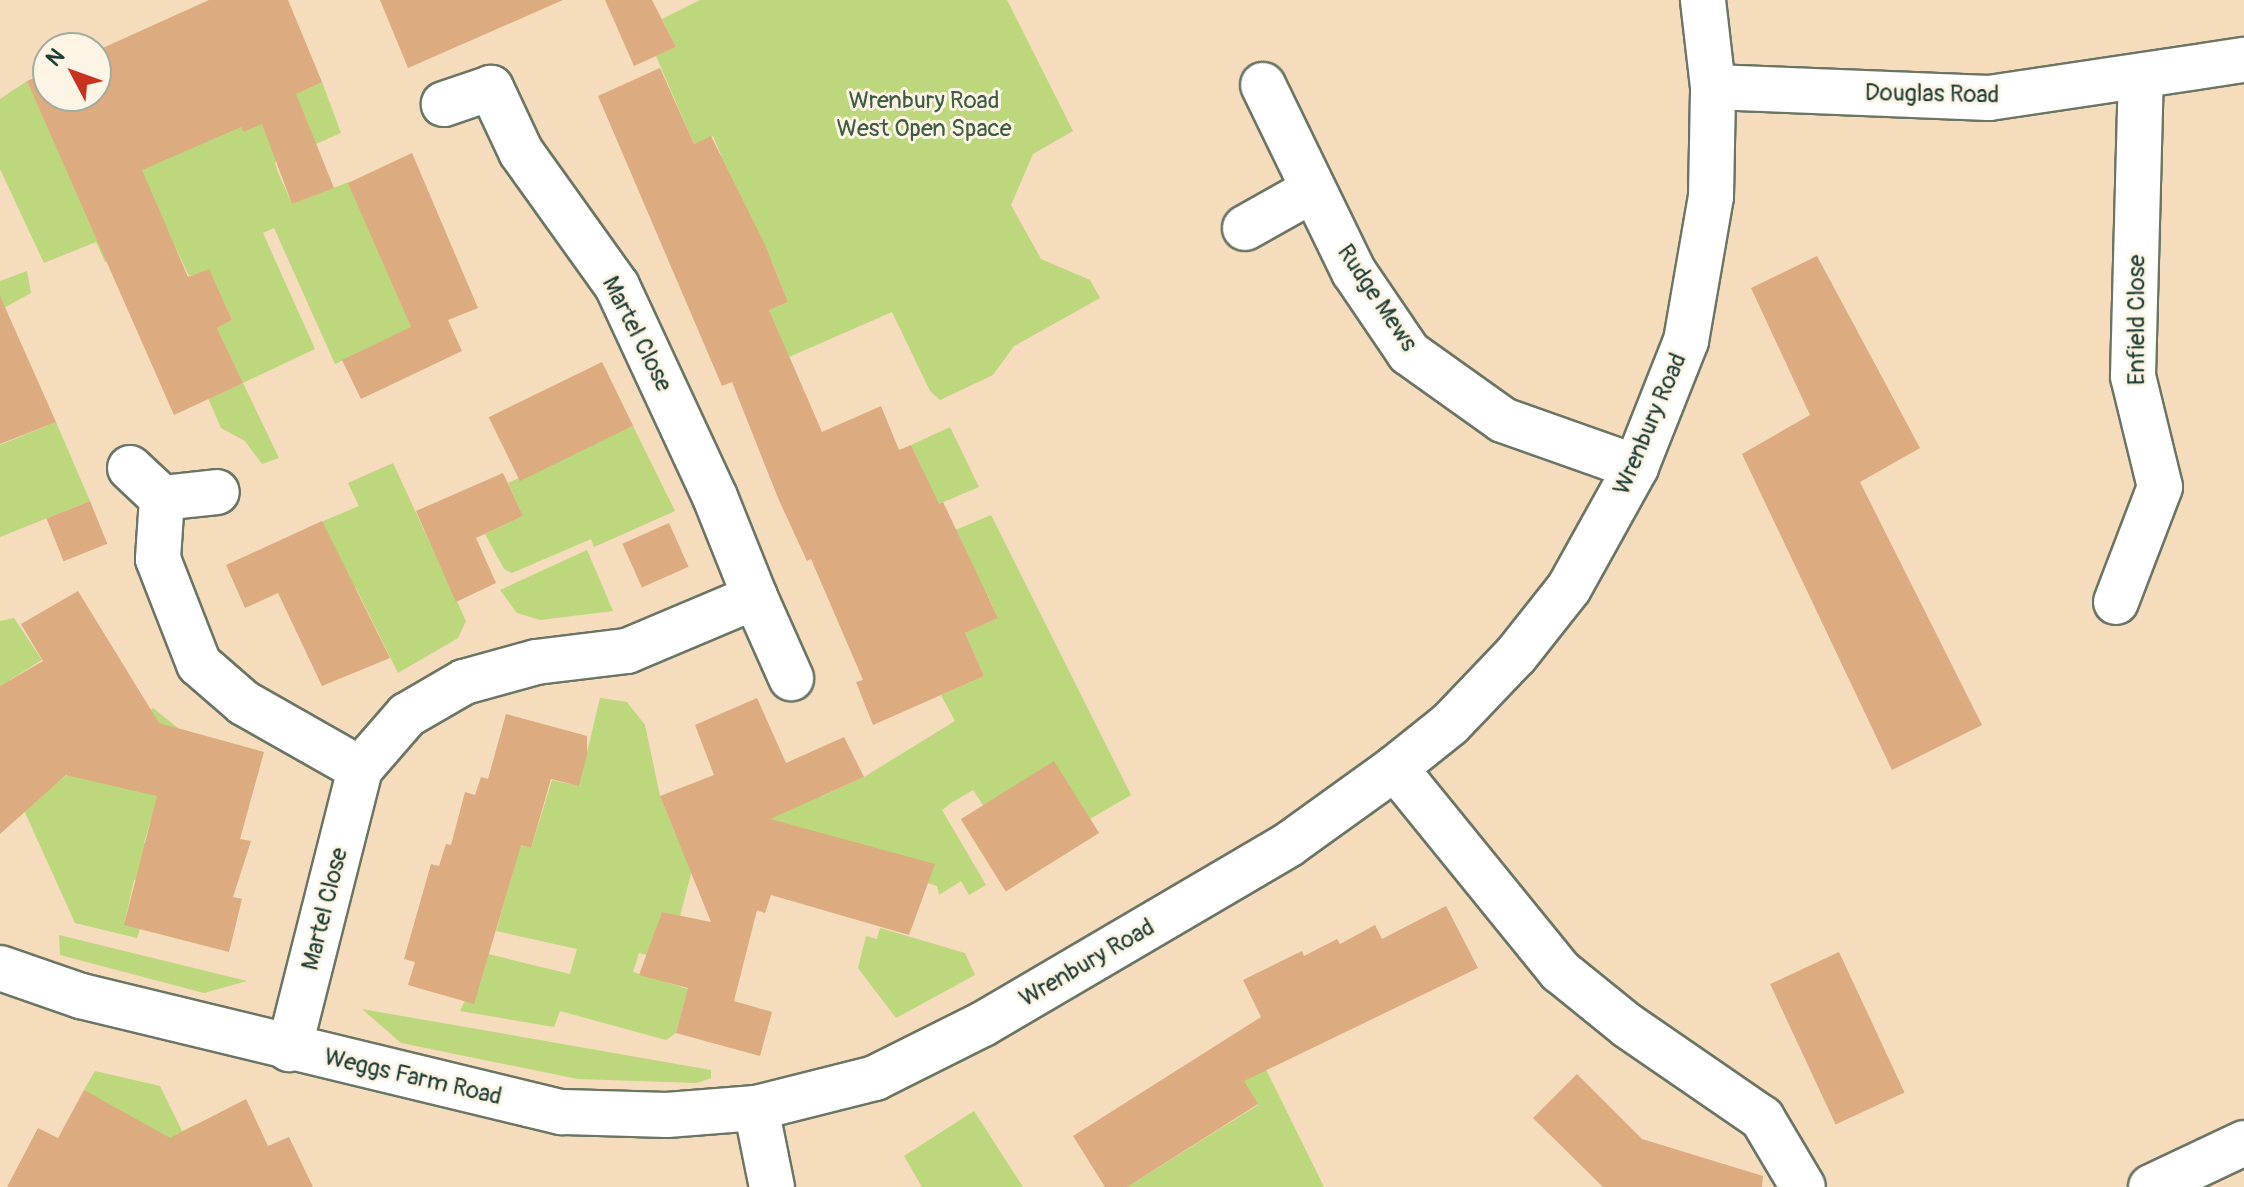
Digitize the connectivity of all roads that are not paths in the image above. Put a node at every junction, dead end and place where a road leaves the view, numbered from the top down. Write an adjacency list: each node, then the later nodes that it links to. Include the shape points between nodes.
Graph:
1 (1703, 0): 5 (street, Wrenbury Road)
2 (2244, 60): 3 (street, Douglas Road)
3 (2141, 76): 5 (street, Douglas Road, via 1989,98); 14 (street, Enfield Close, via 2133,376 2160,487)
4 (1263, 85): 7 (street, Rudge Mews)
5 (1713, 87): 9 (street, Wrenbury Road, via 1711,196 1686,341)
6 (444, 104): 13 (street, Martel Close, via 491,88 521,152 617,286)
7 (1311, 191): 8 (street); 9 (street, Rudge Mews, via 1354,272 1409,353 1503,420)
8 (1245, 228)
9 (1636, 467): 16 (street, Wrenbury Road, via 1569,588 1525,644 1450,724)
10 (130, 468): 12 (street)
11 (217, 492): 12 (street)
12 (162, 498): 17 (street, via 158,559 199,664 244,703)
13 (755, 597): 15 (street, Martel Close); 17 (street, Martel Close, via 627,651 536,662 464,682 407,715)
14 (2116, 602)
15 (791, 678)
16 (1395, 768): 20 (street, Wrenbury Road, via 1288,845 983,1024 875,1078); 23 (street, via 1560,971 1628,1026 1762,1118)
17 (360, 769): 19 (street, Martel Close)
18 (0, 968): 19 (street, Weggs Farm Road, via 81,996)
19 (289, 1049): 20 (street, Weggs Farm Road, via 561,1112 667,1115)
20 (756, 1108): 22 (street)
21 (2244, 1143): 24 (street)
22 (772, 1187)
23 (1803, 1187)
24 (2151, 1187)

